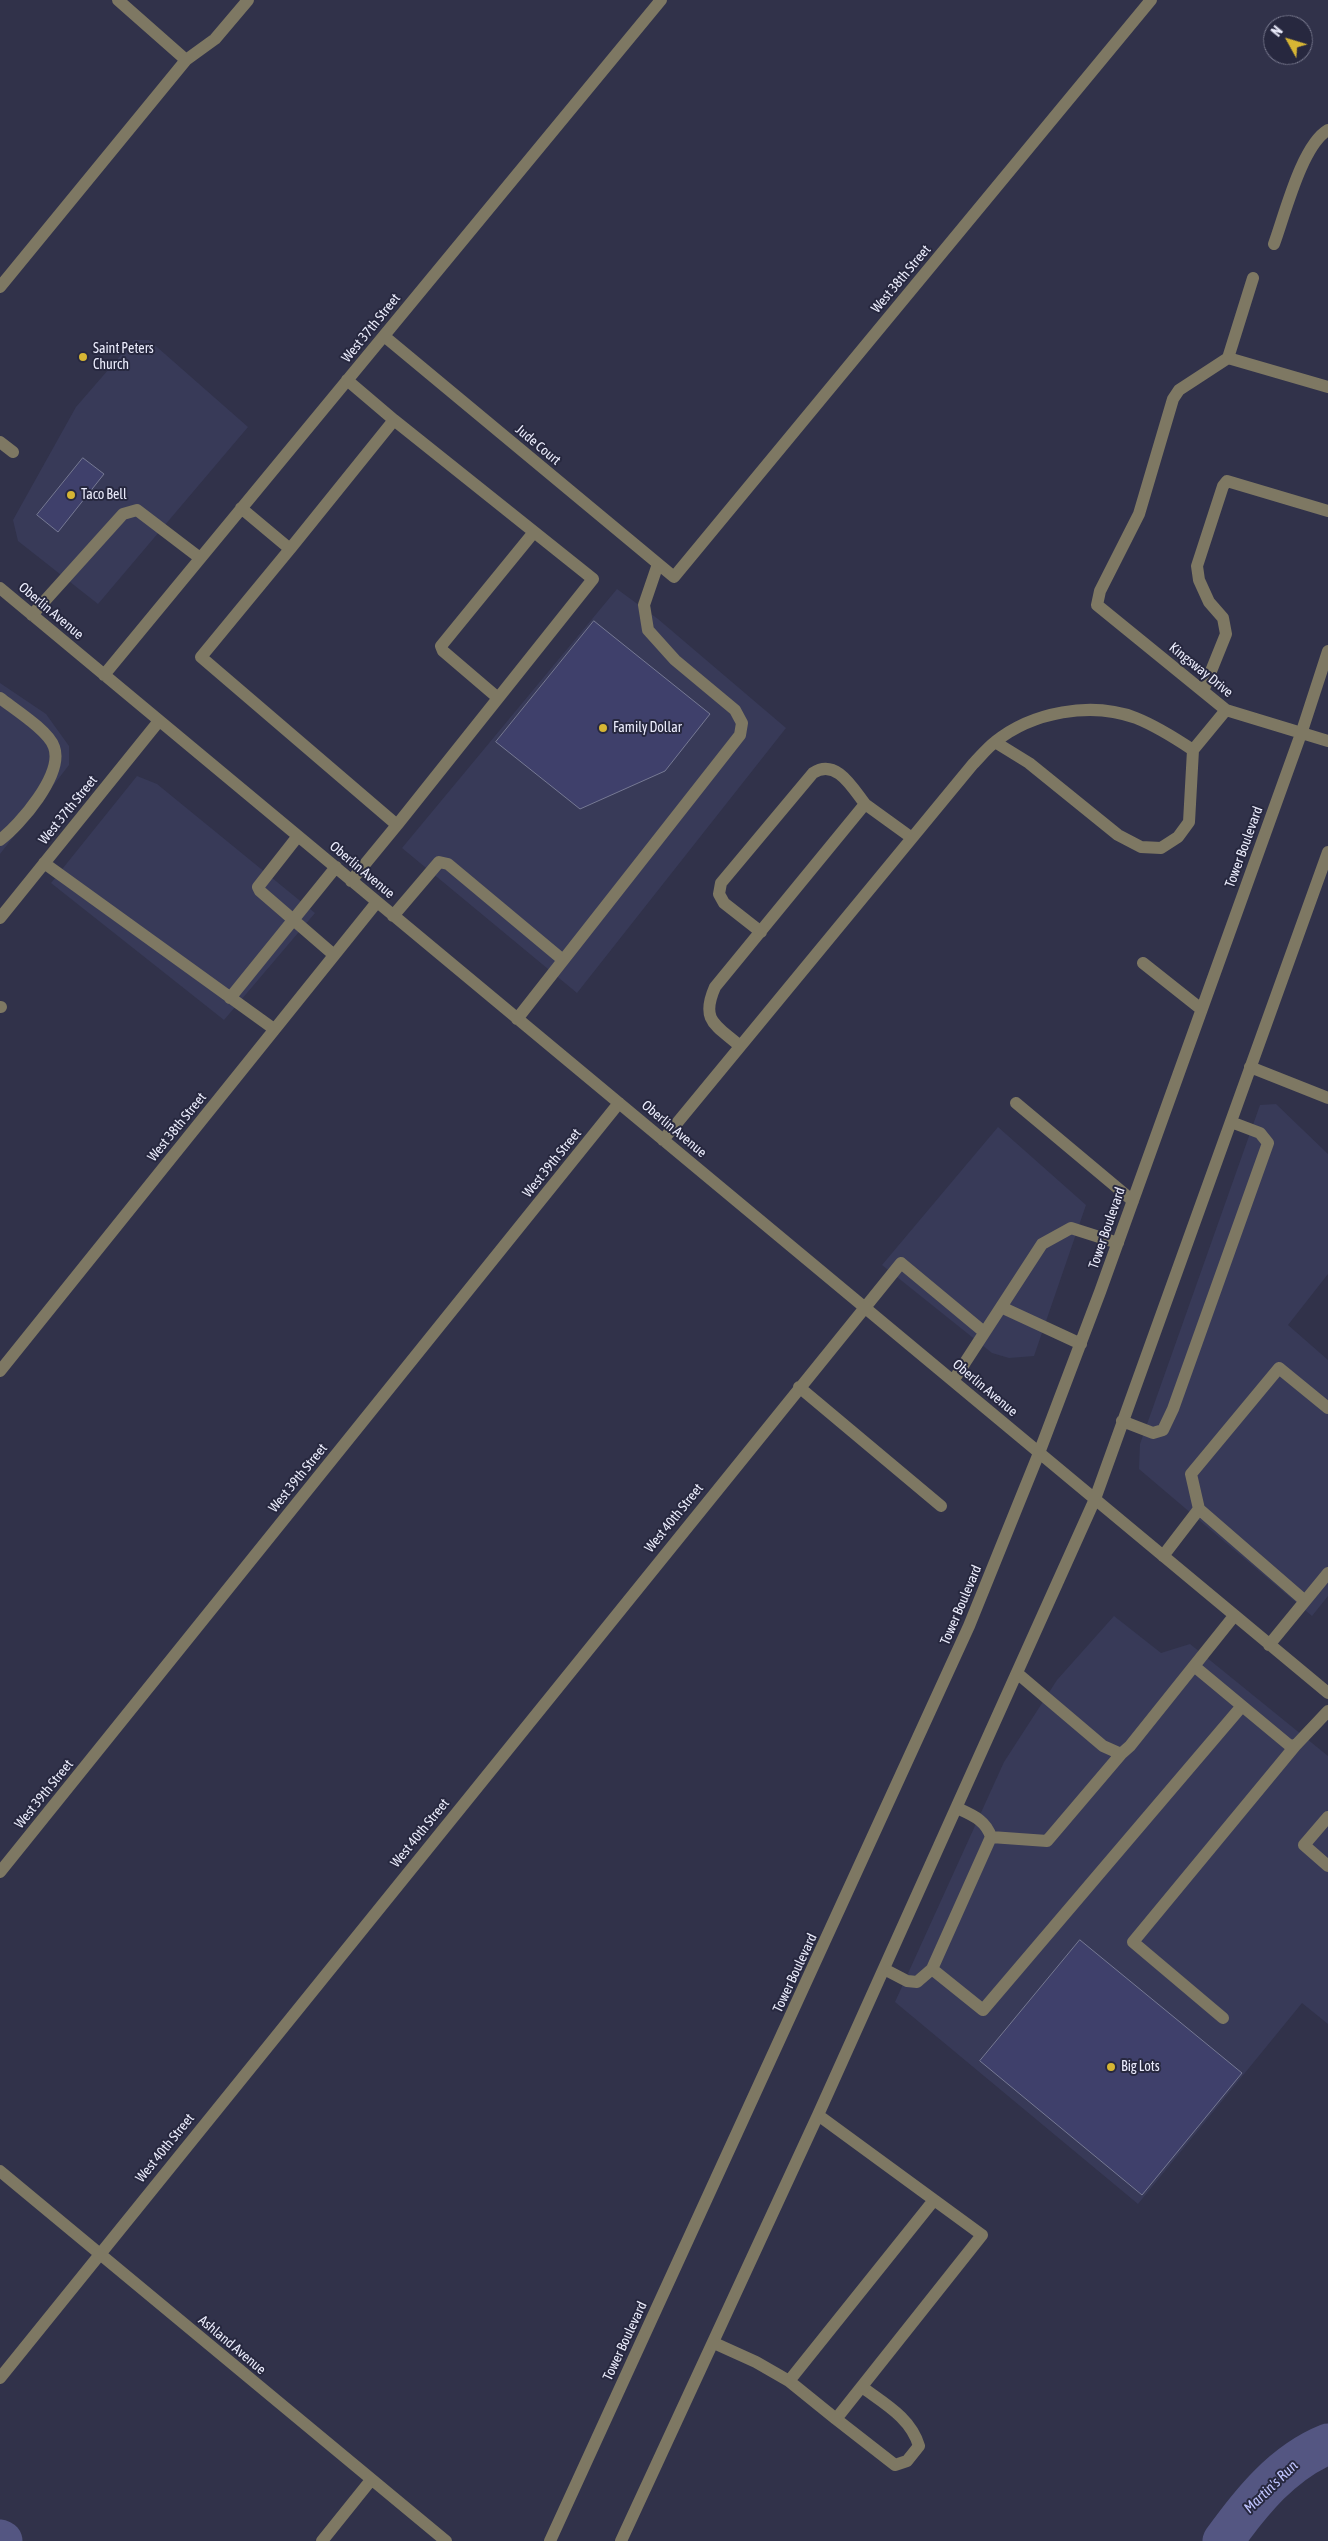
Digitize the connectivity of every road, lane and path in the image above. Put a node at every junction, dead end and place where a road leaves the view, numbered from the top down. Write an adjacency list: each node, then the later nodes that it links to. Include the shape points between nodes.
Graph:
1 (118, 0): 5 (street)
2 (248, 0): 5 (street, via 215,39)
3 (661, 0): 10 (street, West 37th Street)
4 (1151, 0): 23 (street, West 38th Street)
5 (186, 60): 9 (street)
6 (1328, 130): 7 (street, via 1308,151)
7 (1274, 244)
8 (1253, 278): 11 (street)
9 (0, 287)
10 (384, 336): 12 (street, West 37th Street); 22 (street, Jude Court)
11 (1228, 358): 13 (street); 28 (street, Kingsway Drive, via 1179,390 1173,399 1139,514 1100,590 1097,605)
12 (347, 380): 14 (street); 17 (street, West 37th Street)
13 (1328, 387)
14 (394, 420): 19 (street); 20 (street)
15 (0, 442): 16 (street)
16 (13, 452)
17 (241, 508): 20 (street); 21 (street, West 37th Street)
18 (1328, 511): 28 (street, via 1227,481 1223,486 1197,566 1199,580 1209,602 1223,618 1226,634)
19 (534, 532): 30 (street, via 441,646); 30 (street, via 593,579)
20 (290, 549): 38 (street, via 201,657)
21 (200, 558): 25 (street, via 137,510 130,510); 27 (street, West 37th Street)
22 (658, 564): 23 (street, Jude Court); 52 (street, via 644,605 648,630 675,660 735,710 742,723 740,735)
23 (674, 577)
24 (0, 588): 25 (street, Oberlin Avenue)
25 (32, 615): 27 (street, Oberlin Avenue)
26 (1328, 651): 33 (street, Tower Boulevard)
27 (104, 675): 32 (street, Oberlin Avenue)
28 (1202, 691): 31 (street, Kingsway Drive)
29 (0, 698): 41 (street, via 49,738 56,761 42,792 12,831)
30 (498, 698): 38 (street)
31 (1226, 710): 33 (street, Kingsway Drive); 36 (street)
32 (159, 720): 39 (street, Oberlin Avenue); 43 (street, West 37th Street)
33 (1302, 731): 34 (street, Kingsway Drive); 55 (street, Tower Boulevard)
34 (1328, 741)
35 (995, 742): 36 (street, via 1029,723 1076,709 1135,718); 36 (street, via 1029,763 1118,835 1141,847 1161,848 1178,837 1188,822); 40 (street)
36 (1193, 750)
37 (865, 804): 40 (street); 50 (street); 50 (street, via 840,774 822,767 813,772 721,883 719,894 724,903)
38 (397, 824): 45 (street)
39 (298, 836): 44 (street, Oberlin Avenue); 49 (street, via 258,887)
40 (912, 838): 58 (street)
41 (0, 840)
42 (1328, 852): 59 (street)
43 (44, 864): 48 (street, West 37th Street); 54 (street)
44 (336, 867): 45 (street, Oberlin Avenue); 49 (street)
45 (352, 881): 46 (street, Oberlin Avenue)
46 (377, 902): 47 (street, Oberlin Avenue); 51 (street, West 38th Street)
47 (393, 916): 52 (street, via 439,862 448,864); 56 (street, Oberlin Avenue)
48 (0, 918)
49 (293, 920): 51 (street); 54 (street)
50 (761, 932): 58 (street, via 716,987 708,1003 712,1022)
51 (334, 955): 57 (street, West 38th Street)
52 (563, 960): 56 (street)
53 (1143, 963): 55 (street)
54 (230, 998): 57 (street)
55 (1201, 1009): 65 (street, Tower Boulevard)
56 (517, 1018): 61 (street, Oberlin Avenue)
57 (274, 1029): 71 (street, West 38th Street)
58 (740, 1046): 64 (street)
59 (1250, 1067): 60 (street); 63 (street)
60 (1328, 1098)
61 (619, 1103): 64 (street, Oberlin Avenue); 96 (street, West 39th Street)
62 (1016, 1103): 65 (street)
63 (1231, 1122): 75 (street); 75 (street, via 1260,1133 1268,1144 1173,1409 1163,1430 1153,1433)
64 (663, 1140): 67 (street, Oberlin Avenue)
65 (1133, 1201): 66 (street, Tower Boulevard)
66 (1118, 1243): 68 (street, via 1071,1228 1042,1244); 70 (street, Tower Boulevard)
67 (864, 1307): 69 (street, West 40th Street, via 901,1263); 72 (street, Oberlin Avenue); 73 (street, West 40th Street)
68 (1001, 1307): 69 (street); 70 (street)
69 (984, 1332): 72 (street)
70 (1081, 1344): 76 (street, Tower Boulevard)
71 (0, 1370)
72 (952, 1381): 76 (street, Oberlin Avenue)
73 (798, 1388): 78 (street); 103 (street, West 40th Street)
74 (1328, 1408): 79 (street, via 1279,1368 1192,1474)
75 (1122, 1421): 77 (street)
76 (1040, 1453): 77 (street, Oberlin Avenue); 112 (street, Tower Boulevard, via 969,1626 882,1820)
77 (1094, 1499): 80 (street, Oberlin Avenue); 86 (street)
78 (941, 1506)
79 (1199, 1509): 80 (street); 82 (street)
80 (1163, 1556): 83 (street, Oberlin Avenue)
81 (1328, 1573): 82 (street)
82 (1305, 1601): 84 (street)
83 (1234, 1616): 84 (street, Oberlin Avenue); 85 (street)
84 (1269, 1645): 87 (street, Oberlin Avenue)
85 (1194, 1666): 88 (street); 91 (street)
86 (1017, 1673): 91 (street, via 1103,1746); 92 (street)
87 (1328, 1693)
88 (1242, 1706): 90 (street); 98 (street, via 983,2010)
89 (1328, 1711): 90 (street)
90 (1295, 1746): 99 (street, via 1133,1942)
91 (1121, 1754): 94 (street, via 1048,1841)
92 (957, 1808): 94 (street, via 978,1818 988,1827); 97 (street)
93 (1328, 1817): 95 (street, via 1304,1846)
94 (991, 1837): 98 (street)
95 (1328, 1866)
96 (0, 1872)
97 (884, 1968): 98 (street, via 908,1981 917,1982); 100 (street)
98 (932, 1969)
99 (1224, 2018)
100 (818, 2116): 102 (street); 104 (street)
101 (0, 2171): 103 (street, Ashland Avenue)
102 (934, 2200): 106 (street); 107 (street, via 982,2235)
103 (99, 2254): 105 (street, West 40th Street); 109 (street, Ashland Avenue)
104 (714, 2343): 106 (street); 113 (street)
105 (0, 2378)
106 (789, 2381): 108 (street)
107 (862, 2387): 108 (street); 108 (street, via 902,2416 916,2433 920,2446 907,2462 895,2465)
108 (836, 2419)
109 (371, 2480): 110 (street); 111 (street, Ashland Avenue)
110 (322, 2541)
111 (446, 2541)
112 (550, 2541)
113 (620, 2541)

